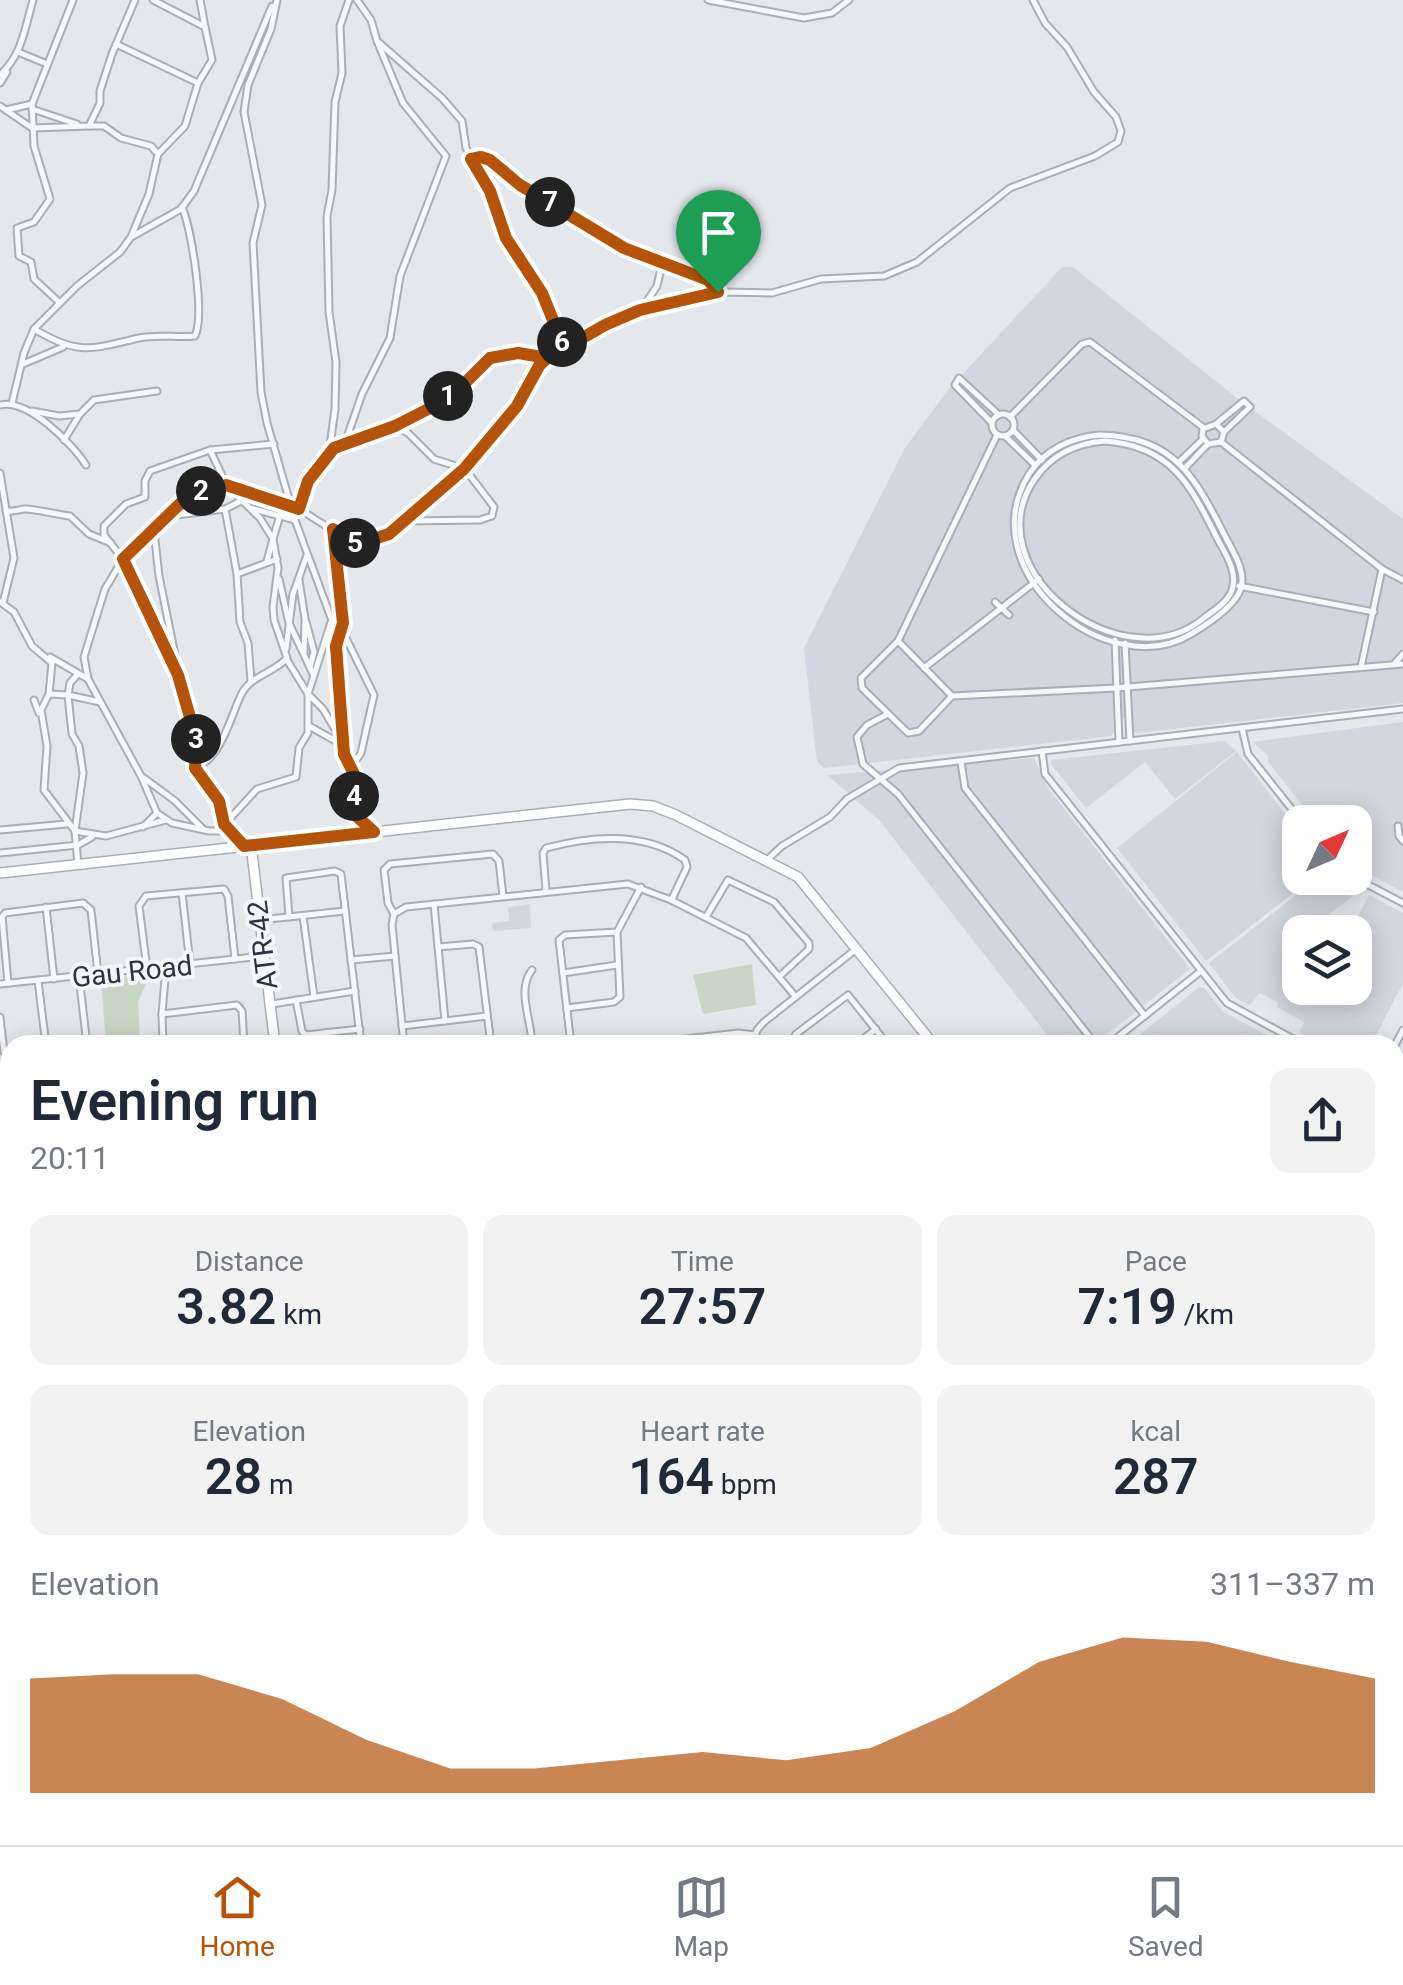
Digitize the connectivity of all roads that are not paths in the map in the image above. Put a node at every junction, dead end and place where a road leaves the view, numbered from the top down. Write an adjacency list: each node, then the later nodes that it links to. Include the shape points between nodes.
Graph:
1 (33, 0): 17 (street)
2 (73, 0): 18 (street)
3 (134, 0): 16 (street)
4 (153, 0): 14 (street)
5 (200, 0): 14 (street)
6 (263, 0): 13 (street)
7 (277, 0): 13 (street)
8 (349, 0): 65 (street, via 340,26 342,74 327,216 336,362)
9 (357, 0): 15 (street)
10 (708, 0): 11 (street, via 804,18 832,13)
11 (848, 0)
12 (1033, 0): 37 (street, via 1116,116 1118,142 1010,188 917,262 884,276 821,280 772,293)
13 (274, 8): 34 (street); 62 (street, via 244,112 262,206 253,243 255,316 261,392)
14 (205, 27): 22 (street, via 212,60)
15 (377, 41): 33 (street, via 462,121); 63 (street, via 403,103 446,156 400,276 390,338)
16 (116, 44): 22 (street); 25 (street)
17 (18, 52): 18 (street); 19 (street)
18 (47, 64): 23 (street)
19 (10, 65): 20 (street); 21 (street)
20 (0, 75)
21 (0, 83)
22 (198, 83): 30 (street, via 185,126)
23 (32, 106): 24 (street); 26 (street); 29 (street)
24 (3, 108): 29 (street)
25 (97, 112): 27 (street); 28 (street)
26 (81, 126): 27 (street); 29 (street)
27 (90, 126): 28 (street)
28 (104, 126): 31 (street)
29 (32, 128): 38 (street, via 50,199 34,222 17,228 18,256 31,262 34,278)
30 (167, 145): 31 (street); 32 (street)
31 (152, 146): 32 (street)
32 (158, 154): 35 (street)
33 (471, 159): 36 (street, via 490,160 560,210); 42 (street)
34 (182, 208): 35 (street); 41 (street, via 198,290 195,336 140,338 94,350)
35 (131, 238): 38 (street)
36 (662, 264): 37 (street, via 708,280); 39 (street)
37 (718, 292): 39 (street)
38 (60, 303): 40 (street)
39 (640, 310): 42 (street)
40 (34, 329): 41 (street); 44 (street)
41 (66, 346): 44 (street)
42 (564, 347): 43 (street)
43 (548, 358): 54 (street, via 496,356 444,400); 70 (street)
44 (20, 367): 46 (street)
45 (157, 391): 49 (street, via 94,400)
46 (12, 403): 47 (street); 48 (street)
47 (0, 405)
48 (29, 410): 49 (street); 59 (street)
49 (80, 414): 59 (street)
50 (999, 415): 51 (street); 52 (street); 52 (street, via 958,378 955,385)
51 (1010, 417): 55 (street, via 1090,342); 56 (street)
52 (992, 423): 58 (street)
53 (1216, 424): 55 (street); 57 (street); 57 (street, via 1248,402)
54 (395, 426): 63 (street); 70 (street, via 434,459)
55 (1204, 428): 60 (street)
56 (1013, 430): 58 (street); 66 (street)
57 (1224, 432): 61 (street)
58 (1001, 435): 68 (street); 112 (street)
59 (64, 440): 67 (street)
60 (1205, 442): 61 (street); 69 (street)
61 (1221, 442): 93 (street)
62 (274, 444): 64 (street); 75 (street)
63 (345, 444): 65 (street)
64 (210, 450): 72 (street); 87 (street, via 150,471 145,497 126,504 104,526)
65 (330, 453): 78 (street, via 308,481)
66 (1044, 461): 68 (street); 69 (street, via 1068,442 1100,434 1141,440)
67 (86, 465)
68 (1038, 468): 96 (street, via 1021,530); 98 (street, via 1019,494 1013,528)
69 (1179, 468): 99 (street, via 1228,559); 100 (street, via 1198,484 1235,556)
70 (464, 469): 83 (street); 83 (street, via 491,499 492,516)
71 (0, 473): 79 (street)
72 (226, 485): 73 (street); 74 (street); 80 (street, via 191,493)
73 (241, 501): 76 (street); 77 (street)
74 (283, 503): 75 (street); 81 (street)
75 (291, 507): 78 (street); 82 (street)
76 (250, 508): 81 (street); 86 (street)
77 (225, 509): 80 (street); 94 (street)
78 (299, 509): 84 (street)
79 (6, 511): 87 (street, via 70,516); 101 (street, via 14,558)
80 (168, 516): 85 (street)
81 (282, 516): 82 (street); 86 (street)
82 (295, 520): 88 (street)
83 (401, 523): 84 (street, via 367,543 345,540)
84 (333, 529): 109 (street)
85 (154, 531): 89 (street); 124 (street)
86 (273, 539): 90 (street); 91 (street)
87 (111, 543): 89 (street)
88 (307, 555): 95 (street); 106 (street)
89 (123, 559): 124 (street); 125 (street, via 94,621 84,657)
90 (277, 559): 91 (street); 92 (street)
91 (267, 561): 94 (street)
92 (278, 568): 108 (street); 117 (street, via 274,620)
93 (1382, 569): 97 (street); 104 (street)
94 (237, 574): 126 (street)
95 (298, 576): 107 (street); 108 (street)
96 (1039, 580): 98 (street); 110 (street, via 1077,616)
97 (1403, 580)
98 (1032, 585): 103 (street); 110 (street, via 1066,618)
99 (1234, 586): 100 (street); 111 (street, via 1224,603 1176,634)
100 (1242, 586): 104 (street); 111 (street, via 1228,606 1184,638 1160,645)
101 (2, 602): 115 (street, via 32,646)
102 (995, 602): 103 (street)
103 (1002, 609): 105 (street); 121 (street)
104 (1374, 612): 120 (street)
105 (1008, 615)
106 (332, 618): 113 (street); 122 (street)
107 (304, 619): 116 (street); 122 (street)
108 (288, 623): 116 (street); 117 (street)
109 (342, 630): 113 (street); 146 (street, via 374,695 361,753)
110 (1116, 637): 111 (street); 128 (street)
111 (1126, 639): 127 (street)
112 (898, 641): 121 (street); 136 (street, via 860,681)
113 (336, 646): 142 (street)
114 (1403, 654): 119 (street)
115 (48, 656): 123 (street); 129 (street)
116 (304, 656): 122 (street)
117 (287, 658): 126 (street); 130 (street)
118 (1403, 664): 119 (street)
119 (1392, 665): 120 (street)
120 (1361, 667): 127 (street)
121 (924, 668): 132 (street)
122 (312, 670): 130 (street)
123 (78, 674): 125 (street); 131 (street)
124 (178, 675): 145 (street, via 197,742)
125 (88, 678): 134 (street)
126 (252, 682): 145 (street, via 212,756)
127 (1126, 686): 128 (street); 140 (street)
128 (1116, 688): 132 (street); 141 (street)
129 (49, 694): 131 (street); 137 (street)
130 (308, 694): 138 (street); 142 (street)
131 (68, 695): 134 (street); 157 (street, via 83,773)
132 (952, 696): 136 (street, via 915,733)
133 (34, 700): 137 (street)
134 (102, 702): 147 (street)
135 (1403, 709): 139 (street)
136 (888, 714): 148 (street, via 856,739 863,764)
137 (40, 716): 152 (street, via 47,746 44,790)
138 (309, 726): 142 (street); 155 (street, via 296,777 257,788)
139 (1242, 728): 140 (street); 149 (street, via 1248,754)
140 (1130, 741): 141 (street)
141 (1120, 742): 143 (street)
142 (344, 746): 146 (street)
143 (1042, 751): 144 (street); 195 (street, via 1045,774)
144 (961, 761): 148 (street, via 899,768); 213 (street, via 964,788)
145 (195, 768): 155 (street, via 219,801)
146 (351, 768): 159 (street, via 352,812)
147 (141, 776): 150 (street); 158 (street)
148 (881, 778): 165 (street); 236 (street)
149 (1288, 805)
150 (157, 812): 151 (street); 154 (street)
151 (166, 820): 154 (street); 158 (street)
152 (70, 824): 156 (street); 157 (street)
153 (1399, 826): 161 (street)
154 (143, 827): 160 (street)
155 (226, 828): 158 (street); 163 (street)
156 (0, 830)
157 (75, 831): 160 (street); 162 (street)
158 (205, 831)
159 (374, 832): 163 (main road); 165 (main road, via 640,804)
160 (94, 836): 162 (street)
161 (1403, 838)
162 (78, 845): 164 (street); 166 (street)
163 (248, 846): 166 (main road); 182 (main road, ATR-42)
164 (0, 853)
165 (768, 859): 185 (main road, via 810,889)
166 (78, 864): 167 (main road)
167 (0, 873)
168 (641, 887): 170 (street); 173 (street); 183 (street)
169 (1372, 887): 174 (street)
170 (546, 891): 172 (street); 173 (street, via 546,848 625,837 685,860)
171 (182, 892): 188 (street, via 226,891); 190 (street); 193 (street, via 141,900)
172 (502, 896): 175 (street); 178 (street, via 493,854 390,864 384,870)
173 (672, 900): 181 (street)
174 (1403, 903)
175 (434, 904): 178 (street); 184 (street)
176 (46, 907): 197 (street, via 88,906); 200 (street); 202 (street, via 2,917)
177 (345, 911): 179 (street); 180 (street, via 343,878 335,871 286,878); 189 (street)
178 (394, 914): 187 (street)
179 (303, 916): 180 (street); 206 (street)
180 (289, 917): 182 (street)
181 (706, 917): 199 (street, via 752,942); 199 (street, via 728,880 774,902 809,943)
182 (259, 920): 186 (main road, ATR-42)
183 (617, 932): 191 (street); 196 (street, via 560,938)
184 (438, 947): 212 (street, via 479,947); 214 (street)
185 (857, 948): 205 (street); 235 (main road)
186 (263, 956): 188 (street, Gau Road); 208 (main road, ATR-42)
187 (396, 956): 189 (street); 215 (street)
188 (235, 959): 190 (street, Gau Road)
189 (352, 960): 203 (street)
190 (190, 964): 192 (street, Gau Road)
191 (617, 965): 196 (street); 209 (street, via 618,999)
192 (166, 968): 193 (street, Gau Road); 204 (street)
193 (146, 969): 197 (street, Gau Road)
194 (532, 970): 228 (street, via 525,988)
195 (1201, 971): 213 (street); 238 (street, via 1230,1006)
196 (563, 973): 209 (street)
197 (98, 974): 198 (street, Gau Road)
198 (79, 976): 200 (street, Gau Road); 219 (street)
199 (780, 976): 205 (street)
200 (54, 979): 201 (street, Gau Road)
201 (38, 981): 202 (street, Gau Road); 218 (street)
202 (4, 984)
203 (356, 991): 206 (street); 216 (street)
204 (165, 993): 210 (street); 211 (street)
205 (795, 996): 231 (street)
206 (314, 997): 207 (street)
207 (296, 1000): 208 (street); 223 (street)
208 (269, 1004): 222 (main road, ATR-42)
209 (567, 1008): 229 (street)
210 (181, 1011): 211 (street); 221 (street, via 237,1005)
211 (162, 1014): 220 (street)
212 (487, 1016): 214 (street); 227 (street)
213 (1145, 1016): 237 (street)
214 (444, 1021): 215 (street)
215 (402, 1026): 226 (street)
216 (360, 1029): 224 (street); 225 (street)
217 (876, 1029): 232 (street, via 845,996); 233 (street); 234 (street)
218 (45, 1035)
219 (86, 1035)
220 (163, 1035)
221 (244, 1035)
222 (273, 1035)
223 (305, 1035)
224 (314, 1035)
225 (361, 1035)
226 (403, 1035)
227 (489, 1035)
228 (531, 1035)
229 (570, 1035)
230 (731, 1035): 231 (street)
231 (755, 1035)
232 (795, 1035)
233 (868, 1035)
234 (880, 1035)
235 (926, 1035)
236 (1088, 1035)
237 (1121, 1035)
238 (1285, 1035)

